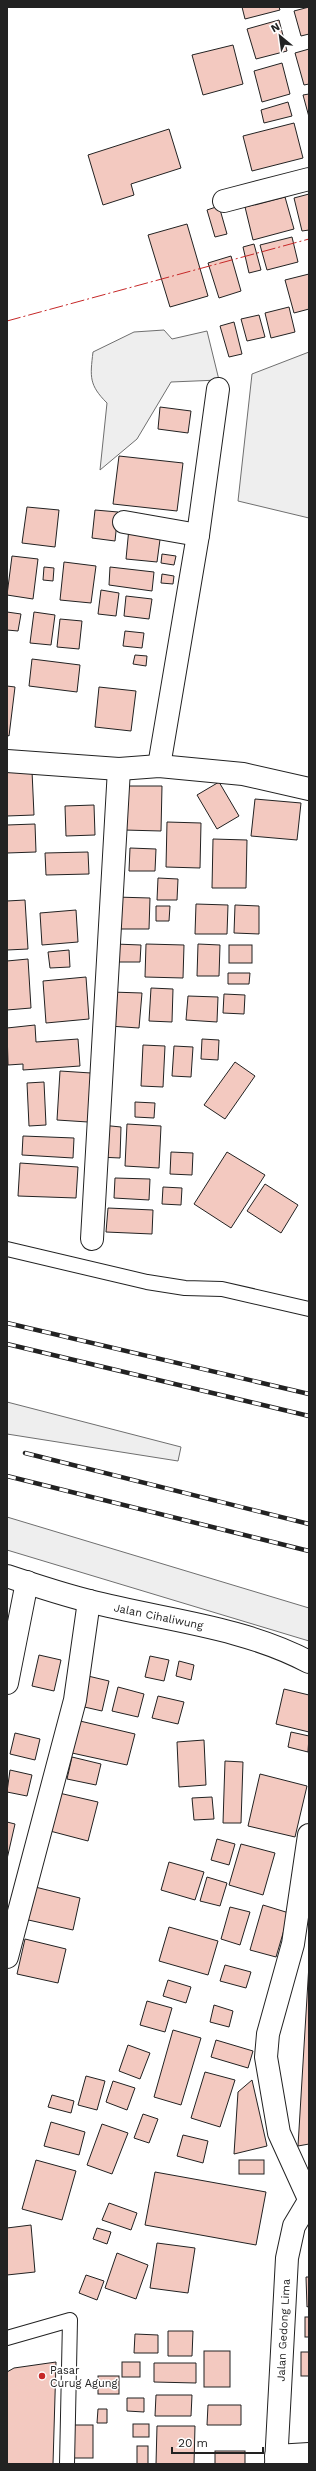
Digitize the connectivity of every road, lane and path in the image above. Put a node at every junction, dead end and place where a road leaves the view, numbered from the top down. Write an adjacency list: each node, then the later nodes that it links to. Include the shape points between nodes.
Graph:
1 (309, 179): 2 (main road)
2 (224, 201)
3 (218, 389): 5 (main road)
4 (124, 522): 5 (main road)
5 (198, 535): 7 (main road)
6 (7, 761): 8 (main road)
7 (159, 766): 8 (main road); 9 (main road, via 243,774)
8 (119, 769): 10 (main road)
9 (309, 789)
10 (92, 1239)
11 (7, 1249): 12 (lane, via 148,1282 185,1288 222,1289)
12 (309, 1309)
13 (17, 1579): 14 (main road, Jalan Cihaliwung); 16 (main road)
14 (89, 1601): 15 (main road, Jalan Cihaliwung, via 241,1636 283,1648); 18 (main road, via 75,1700)
15 (309, 1662)
16 (7, 1683)
17 (309, 1835): 21 (main road, via 293,1944 268,2034 266,2057 280,2133)
18 (27, 1882): 19 (main road); 20 (main road)
19 (7, 1912)
20 (7, 1957)
21 (309, 2200): 24 (main road, Jalan Gedong Lima, via 294,2226 287,2258)
22 (7, 2338): 25 (lane, via 70,2320)
23 (309, 2454): 24 (main road)
24 (276, 2460)
25 (67, 2464)

